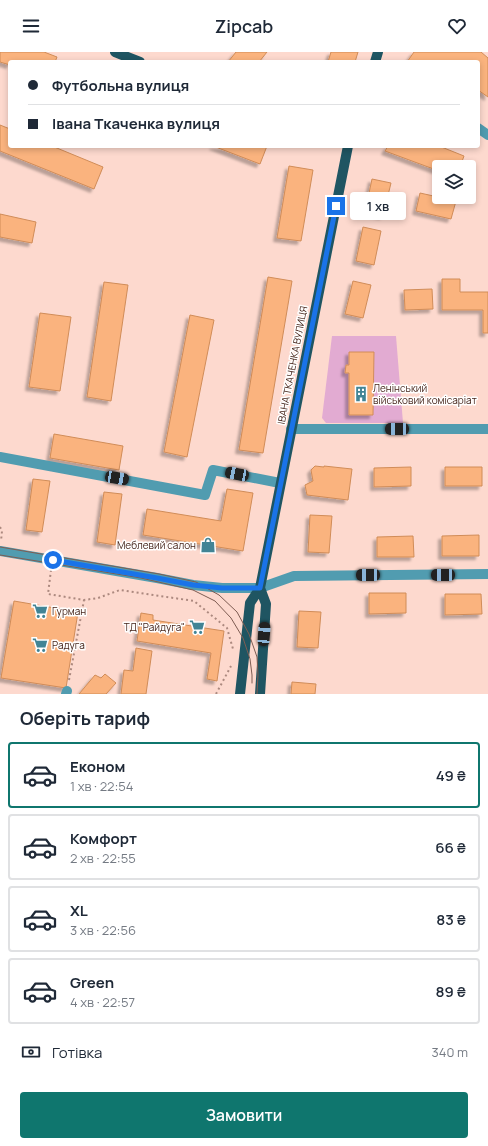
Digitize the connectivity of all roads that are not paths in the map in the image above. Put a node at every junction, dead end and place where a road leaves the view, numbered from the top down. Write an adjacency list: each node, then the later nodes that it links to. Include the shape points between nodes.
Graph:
1 (115, 52): 2 (main road)
2 (135, 60)
3 (480, 130): 4 (street)
4 (488, 136)
5 (348, 148): 6 (main road, ІВАНА ТКАЧЕНКА ВУЛИЦЯ)
6 (291, 429): 7 (street); 9 (main road, ІВАНА ТКАЧЕНКА ВУЛИЦЯ)
7 (488, 429)
8 (0, 457): 9 (street, via 205,495 213,470)
9 (280, 483): 12 (main road, ІВАНА ТКАЧЕНКА ВУЛИЦЯ)
10 (0, 551): 12 (street, via 193,585)
11 (488, 574): 12 (street, via 294,576)
12 (260, 588): 13 (main road, ІВАНА ТКАЧЕНКА ВУЛИЦЯ, via 250,603); 14 (main road, ІВАНА ТКАЧЕНКА ВУЛИЦЯ, via 266,604)
13 (240, 694)
14 (260, 694)

